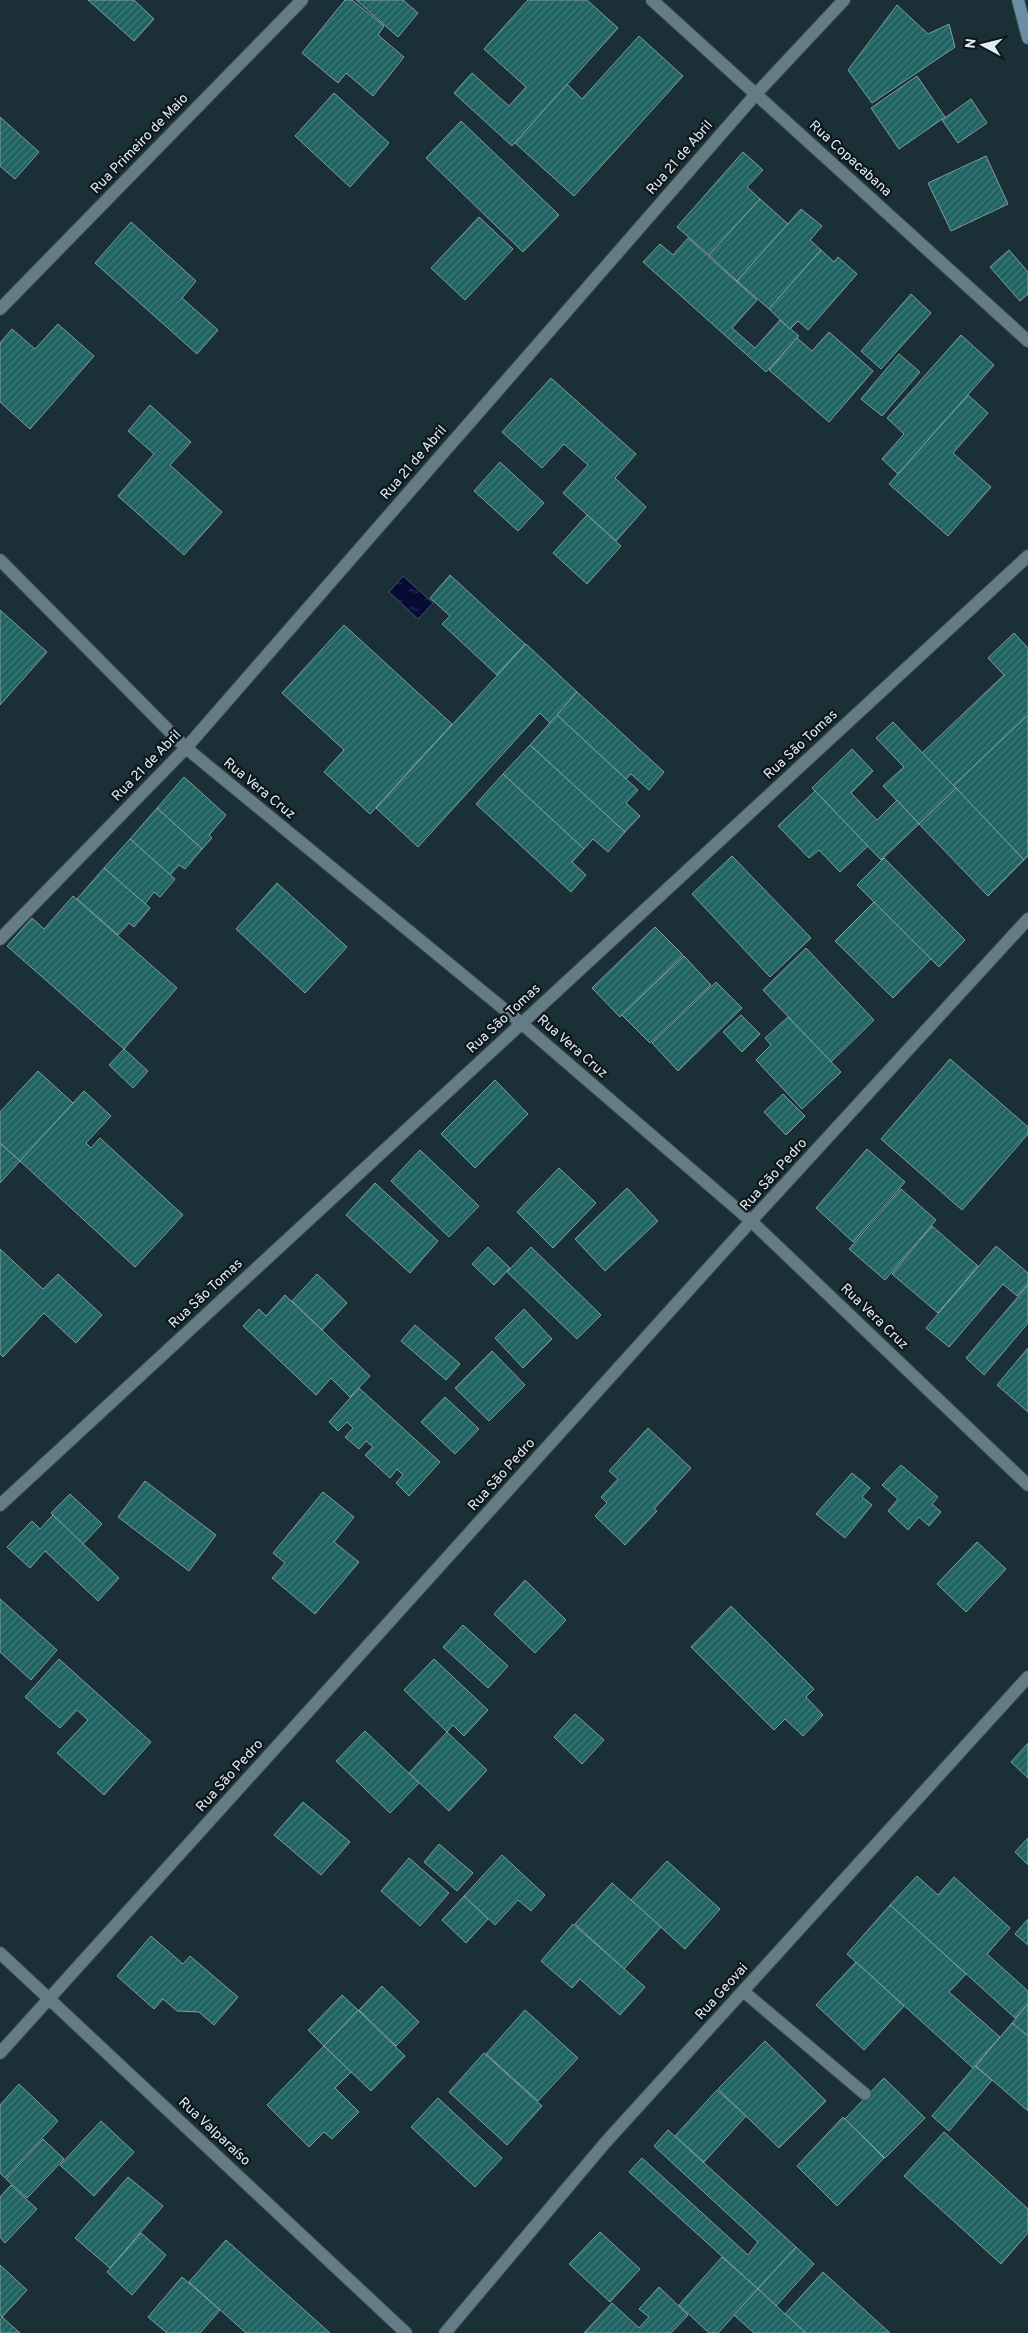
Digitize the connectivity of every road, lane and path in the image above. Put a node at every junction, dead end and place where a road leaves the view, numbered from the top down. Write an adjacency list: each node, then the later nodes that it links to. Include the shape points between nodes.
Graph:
1 (302, 0): 7 (street, Rua Primeiro de Maio)
2 (652, 0): 6 (street, Rua Copacabana)
3 (844, 0): 6 (street, Rua 21 de Abril)
4 (1018, 0): 5 (street)
5 (1028, 38)
6 (756, 94): 8 (street, Rua Copacabana); 11 (street, Rua 21 de Abril)
7 (0, 309)
8 (1028, 341)
9 (1028, 556): 14 (street, Rua São Tomas)
10 (0, 560): 11 (street, Rua Vera Cruz)
11 (186, 748): 13 (street, Rua 21 de Abril); 14 (street, Rua Vera Cruz)
12 (1028, 919): 15 (street, Rua São Pedro)
13 (0, 939)
14 (522, 1023): 15 (street, Rua Vera Cruz); 17 (street, Rua São Tomas)
15 (752, 1221): 16 (street, Rua Vera Cruz); 21 (street, Rua São Pedro)
16 (1028, 1485)
17 (0, 1505)
18 (1028, 1677): 20 (street, Rua Geovai)
19 (0, 1953): 21 (street, Rua Valparaíso)
20 (743, 1991): 23 (street); 25 (street, Rua Geovai, via 605,2143)
21 (50, 1998): 22 (street, Rua São Pedro); 24 (street, Rua Valparaíso)
22 (0, 2053)
23 (865, 2094)
24 (406, 2333)
25 (445, 2333)

